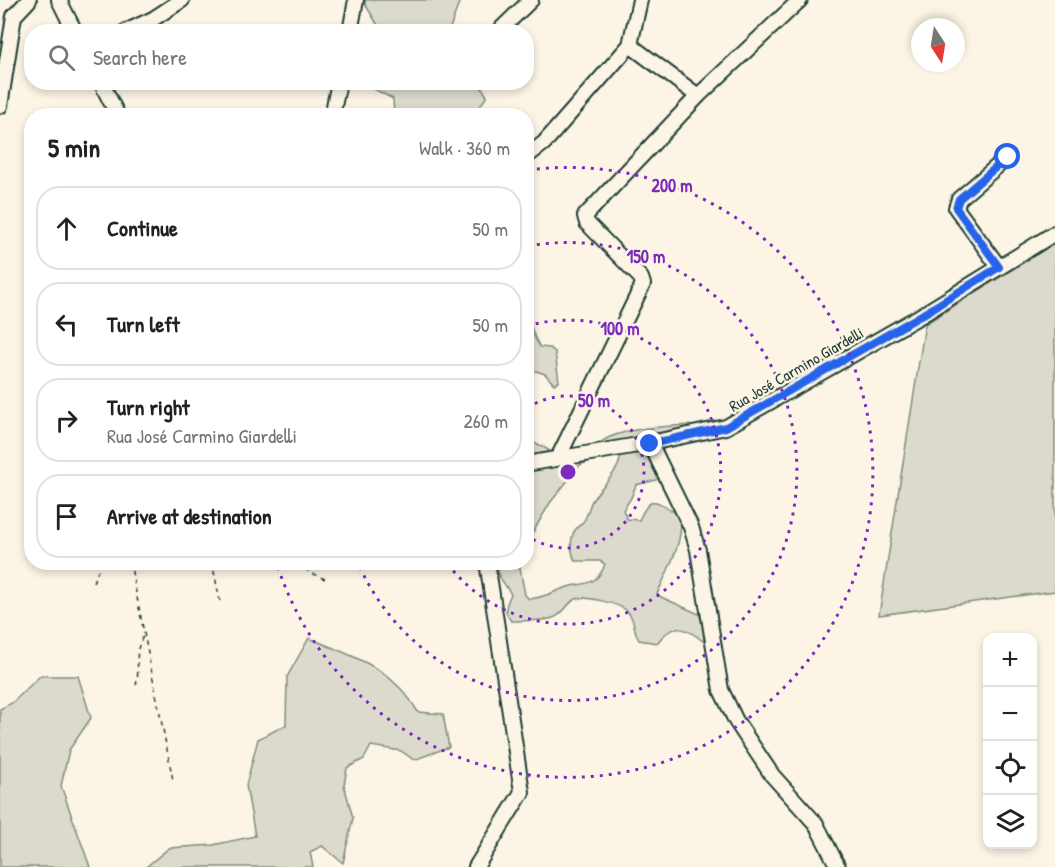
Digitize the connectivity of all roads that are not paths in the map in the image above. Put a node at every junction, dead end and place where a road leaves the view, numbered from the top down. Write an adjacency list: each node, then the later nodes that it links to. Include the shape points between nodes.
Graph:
1 (29, 0): 16 (street, via 14,16)
2 (59, 0): 8 (street)
3 (182, 0): 9 (street)
4 (356, 0): 10 (street)
5 (531, 0): 11 (street)
6 (640, 0): 12 (street)
7 (800, 0): 15 (street)
8 (71, 24)
9 (142, 24)
10 (352, 24)
11 (506, 24)
12 (630, 45): 15 (street); 19 (street)
13 (105, 90): 17 (street)
14 (337, 90): 18 (street)
15 (698, 96): 24 (street, via 585,216 587,223 643,284)
16 (0, 106)
17 (114, 108)
18 (334, 108)
19 (534, 151)
20 (1008, 157): 22 (street, via 959,199 956,208)
21 (1055, 233): 22 (street, Rua José Carmino Giardelli)
22 (999, 267): 23 (street, Rua José Carmino Giardelli, via 726,427)
23 (650, 444): 24 (street, Rua José Carmino Giardelli); 28 (street, via 691,527 702,566 717,673 726,705 772,776 816,825)
24 (558, 458): 25 (street, Rua José Carmino Giardelli)
25 (534, 462)
26 (488, 570): 27 (street, via 522,792)
27 (476, 867)
28 (838, 867)

